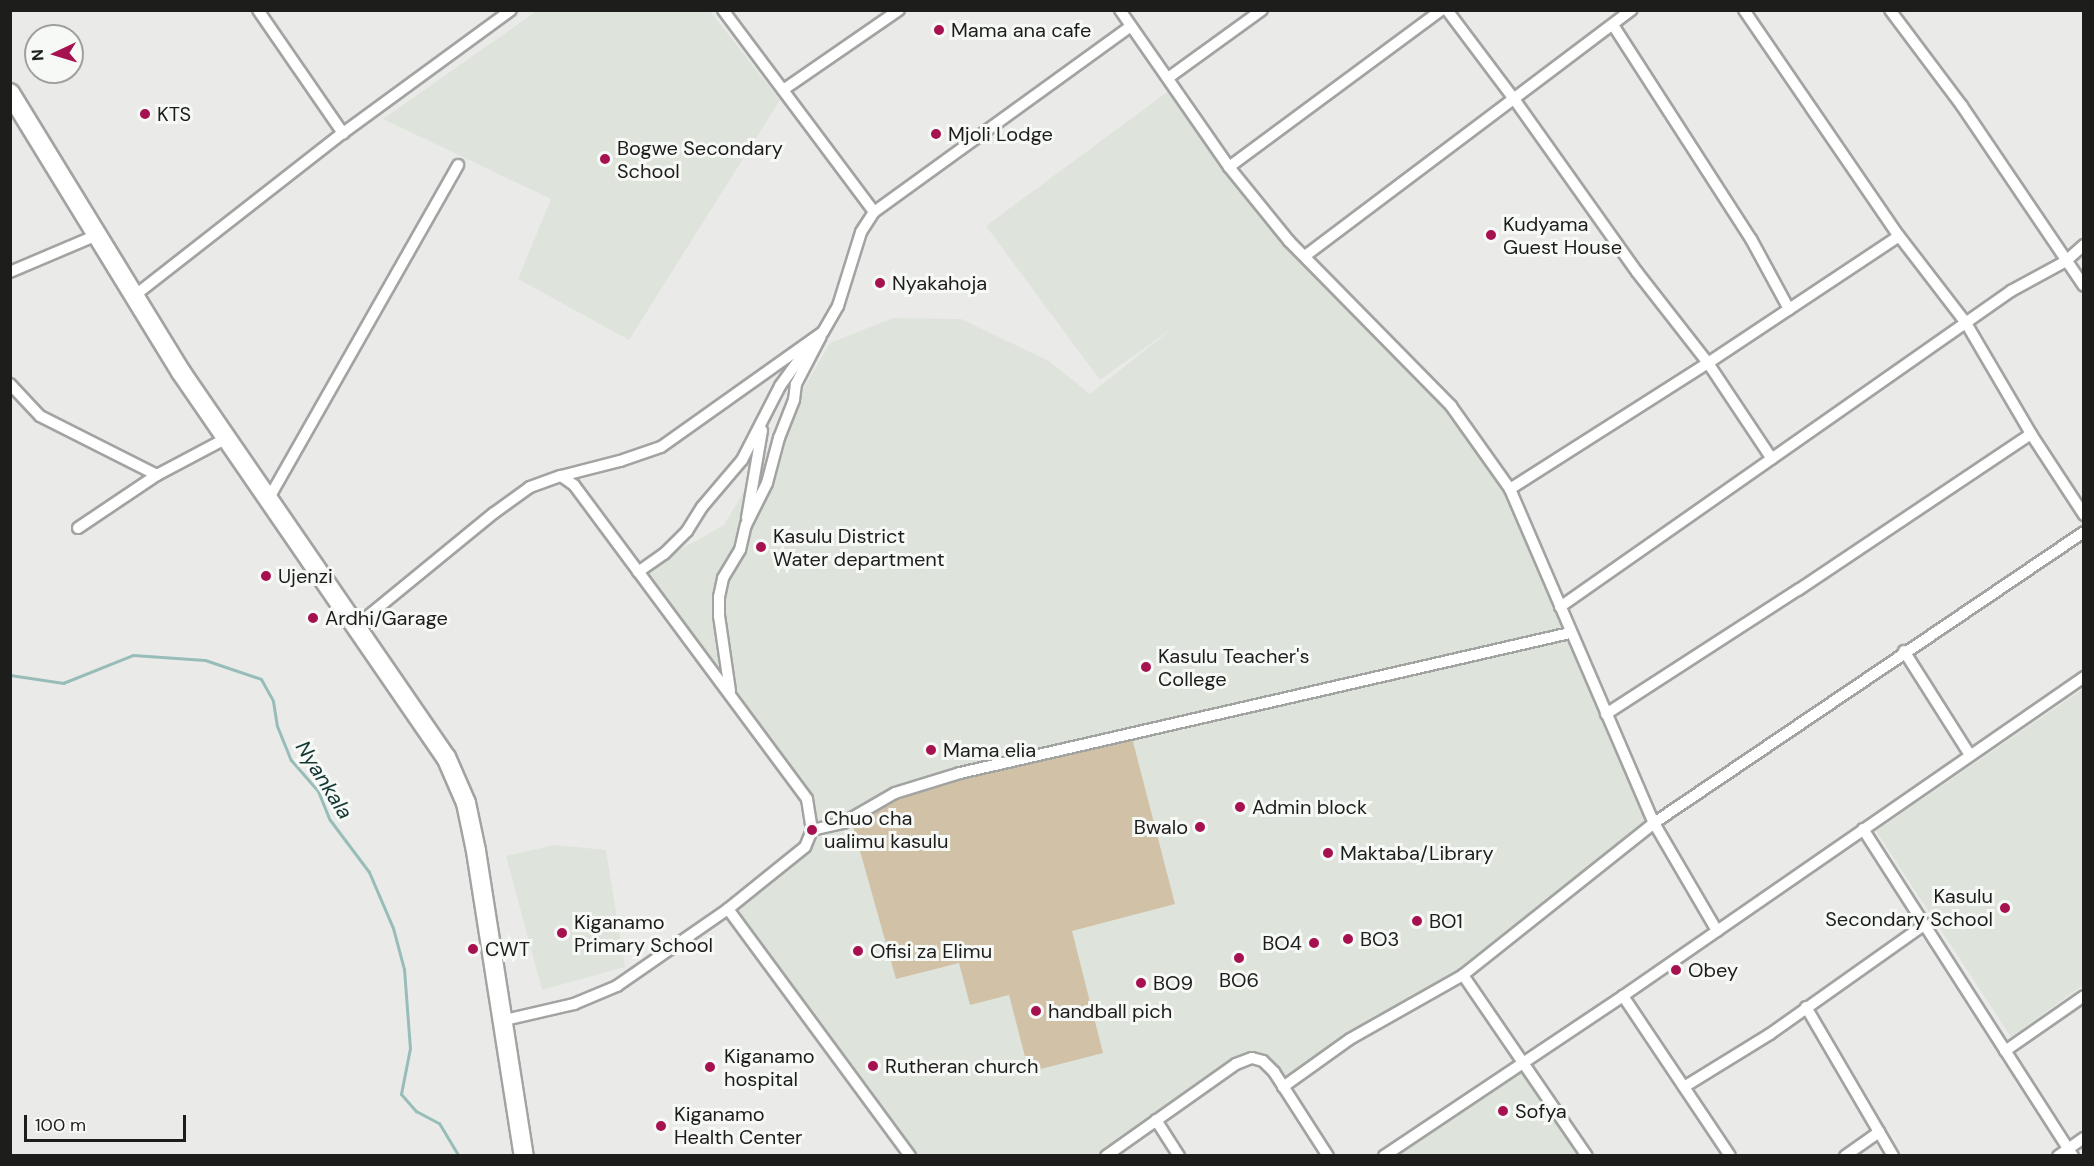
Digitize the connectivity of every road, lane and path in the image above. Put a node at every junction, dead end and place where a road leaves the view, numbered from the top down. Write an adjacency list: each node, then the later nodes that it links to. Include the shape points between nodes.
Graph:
1 (258, 10): 18 (street)
2 (511, 10): 18 (street)
3 (723, 10): 15 (street)
4 (899, 10): 15 (street)
5 (1120, 10): 13 (street)
6 (1262, 10): 14 (street)
7 (1441, 10): 20 (street)
8 (1447, 10): 17 (street)
9 (1632, 10): 12 (street)
10 (1744, 10): 23 (street)
11 (1890, 10): 26 (street, via 1962,106)
12 (1613, 25): 17 (street); 30 (street, via 1751,239)
13 (1131, 26): 14 (street); 21 (street)
14 (1168, 78): 20 (street)
15 (783, 90): 21 (street)
16 (10, 93): 22 (highway)
17 (1514, 99): 25 (street); 34 (street, via 1637,272)
18 (343, 133): 29 (street)
19 (458, 165): 43 (street)
20 (1229, 167): 25 (street)
21 (874, 212): 32 (street, via 861,232 838,306)
22 (97, 235): 27 (street); 29 (highway)
23 (1899, 236): 30 (street); 31 (street)
24 (2084, 245): 26 (street)
25 (1305, 256): 42 (street, via 1451,406)
26 (2066, 261): 28 (street); 31 (street, via 2011,291)
27 (10, 272)
28 (2084, 286)
29 (134, 296): 38 (highway)
30 (1789, 309): 34 (street)
31 (1966, 323): 37 (street); 39 (street)
32 (823, 332): 33 (street); 41 (street, via 661,447)
33 (816, 346): 36 (street, via 799,360 780,386); 45 (street, via 796,384 767,483)
34 (1708, 363): 39 (street); 42 (street)
35 (10, 384): 40 (street, via 40,416)
36 (763, 422): 45 (street); 48 (street, via 750,450 687,531 664,555)
37 (2031, 434): 44 (street); 55 (street)
38 (228, 438): 40 (street); 43 (highway)
39 (1772, 459): 49 (street)
40 (158, 475): 46 (street)
41 (561, 476): 48 (street, via 574,485); 50 (street, via 530,487 512,500)
42 (1510, 489): 49 (street)
43 (269, 498): 50 (highway)
44 (2084, 515)
45 (746, 525): 54 (street, via 740,550 723,578 719,597 727,680)
46 (78, 528)
47 (2084, 532): 52 (street)
48 (638, 572): 54 (street)
49 (1560, 607): 51 (street)
50 (357, 625): 67 (highway, via 446,757 466,803)
51 (1570, 633): 55 (street); 59 (street, via 960,773 895,793 843,823)
52 (1904, 651): 56 (street); 57 (street)
53 (2084, 677): 56 (street)
54 (733, 699): 59 (street, via 807,799)
55 (1606, 714): 57 (street)
56 (1970, 755): 58 (street)
57 (1654, 823): 62 (street); 63 (street)
58 (1863, 829): 61 (street); 62 (street)
59 (812, 830): 60 (street, via 806,847)
60 (728, 909): 67 (street, via 617,986 574,1004); 77 (street)
61 (1924, 925): 66 (street); 68 (street)
62 (1717, 931): 64 (street)
63 (1463, 975): 69 (street); 70 (street, via 1350,1039)
64 (1623, 996): 69 (street); 71 (street)
65 (2084, 996): 68 (street)
66 (1806, 1007): 71 (street); 73 (street)
67 (505, 1020): 76 (highway)
68 (2005, 1051): 75 (street)
69 (1522, 1061): 81 (street); 82 (street)
70 (1283, 1087): 72 (street, via 1263,1061 1252,1058 1236,1064); 80 (street)
71 (1684, 1087): 83 (street)
72 (1156, 1120): 78 (street); 79 (street)
73 (1879, 1132): 84 (street); 85 (street)
74 (2084, 1138): 75 (street)
75 (2070, 1152): 86 (street)
76 (524, 1155)
77 (910, 1155)
78 (1107, 1155)
79 (1179, 1155)
80 (1328, 1155)
81 (1384, 1155)
82 (1587, 1155)
83 (1730, 1155)
84 (1845, 1155)
85 (1893, 1155)
86 (2058, 1155)

